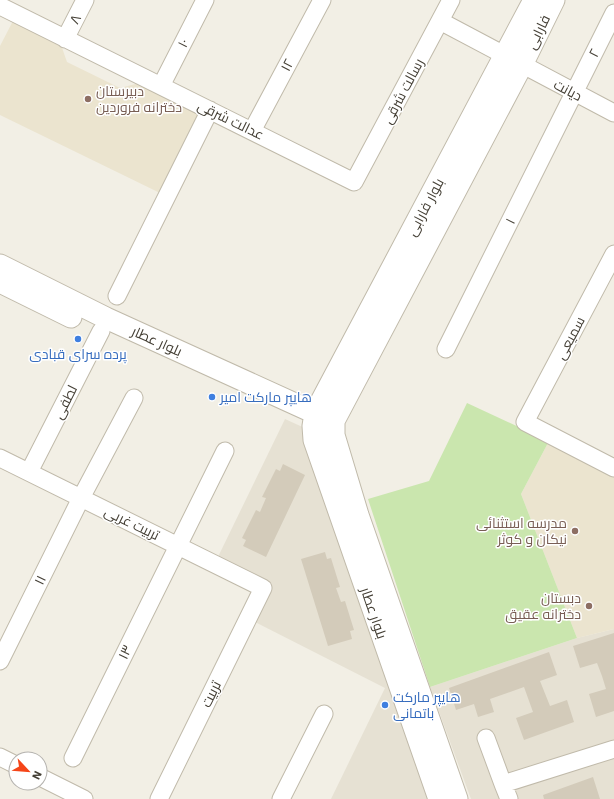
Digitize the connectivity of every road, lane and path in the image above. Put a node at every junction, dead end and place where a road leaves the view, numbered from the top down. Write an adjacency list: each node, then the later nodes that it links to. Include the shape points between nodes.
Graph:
1 (85, 0): 10 (street, ۸)
2 (205, 0): 12 (street, ۱۰)
3 (322, 0): 16 (street, ۱۲)
4 (451, 0): 9 (street, رسالت شرقی)
5 (534, 0): 11 (street, بلوار فارابی)
6 (554, 0): 11 (street, فارابی)
7 (0, 6): 10 (street, عدالت شرقی)
8 (614, 14): 13 (street, ۲)
9 (440, 21): 11 (street, دیانت); 17 (street, رسالت شرقی)
10 (65, 39): 12 (street, عدالت شرقی)
11 (514, 61): 13 (street, دیانت); 25 (street, بلوار فارابی)
12 (161, 86): 14 (street, عدالت شرقی)
13 (574, 93): 15 (street, دیانت); 23 (street, ۱)
14 (210, 110): 16 (street, عدالت شرقی); 21 (street)
15 (614, 113)
16 (252, 131): 17 (street, عدالت شرقی)
17 (354, 182)
18 (614, 254): 28 (street, سمیعی, via 525,422)
19 (0, 265): 25 (street, بلوار عطار)
20 (0, 282): 22 (street, بلوار عطار)
21 (117, 296)
22 (101, 331): 25 (street, بلوار عطار); 29 (street, لطفی)
23 (446, 349)
24 (134, 398): 30 (street, ۱۱)
25 (324, 424): 43 (street, بلوار عطار, via 314,440); 44 (street, بلوار عطار)
26 (225, 451): 31 (street, ۱۳)
27 (0, 458): 29 (street, تربیت غربی)
28 (614, 468)
29 (29, 472): 30 (street, تربیت غربی)
30 (81, 498): 31 (street, تربیت غربی); 33 (street, ۱۱)
31 (176, 545): 32 (street, تربیت غربی); 37 (street, ۱۳)
32 (263, 588): 41 (street, تربیت)
33 (0, 661)
34 (324, 714): 42 (street)
35 (486, 738): 39 (street)
36 (614, 749): 39 (street)
37 (73, 758)
38 (48, 781): 40 (street)
39 (506, 791)
40 (84, 799)
41 (159, 799)
42 (281, 799)
43 (439, 799)
44 (457, 799)

